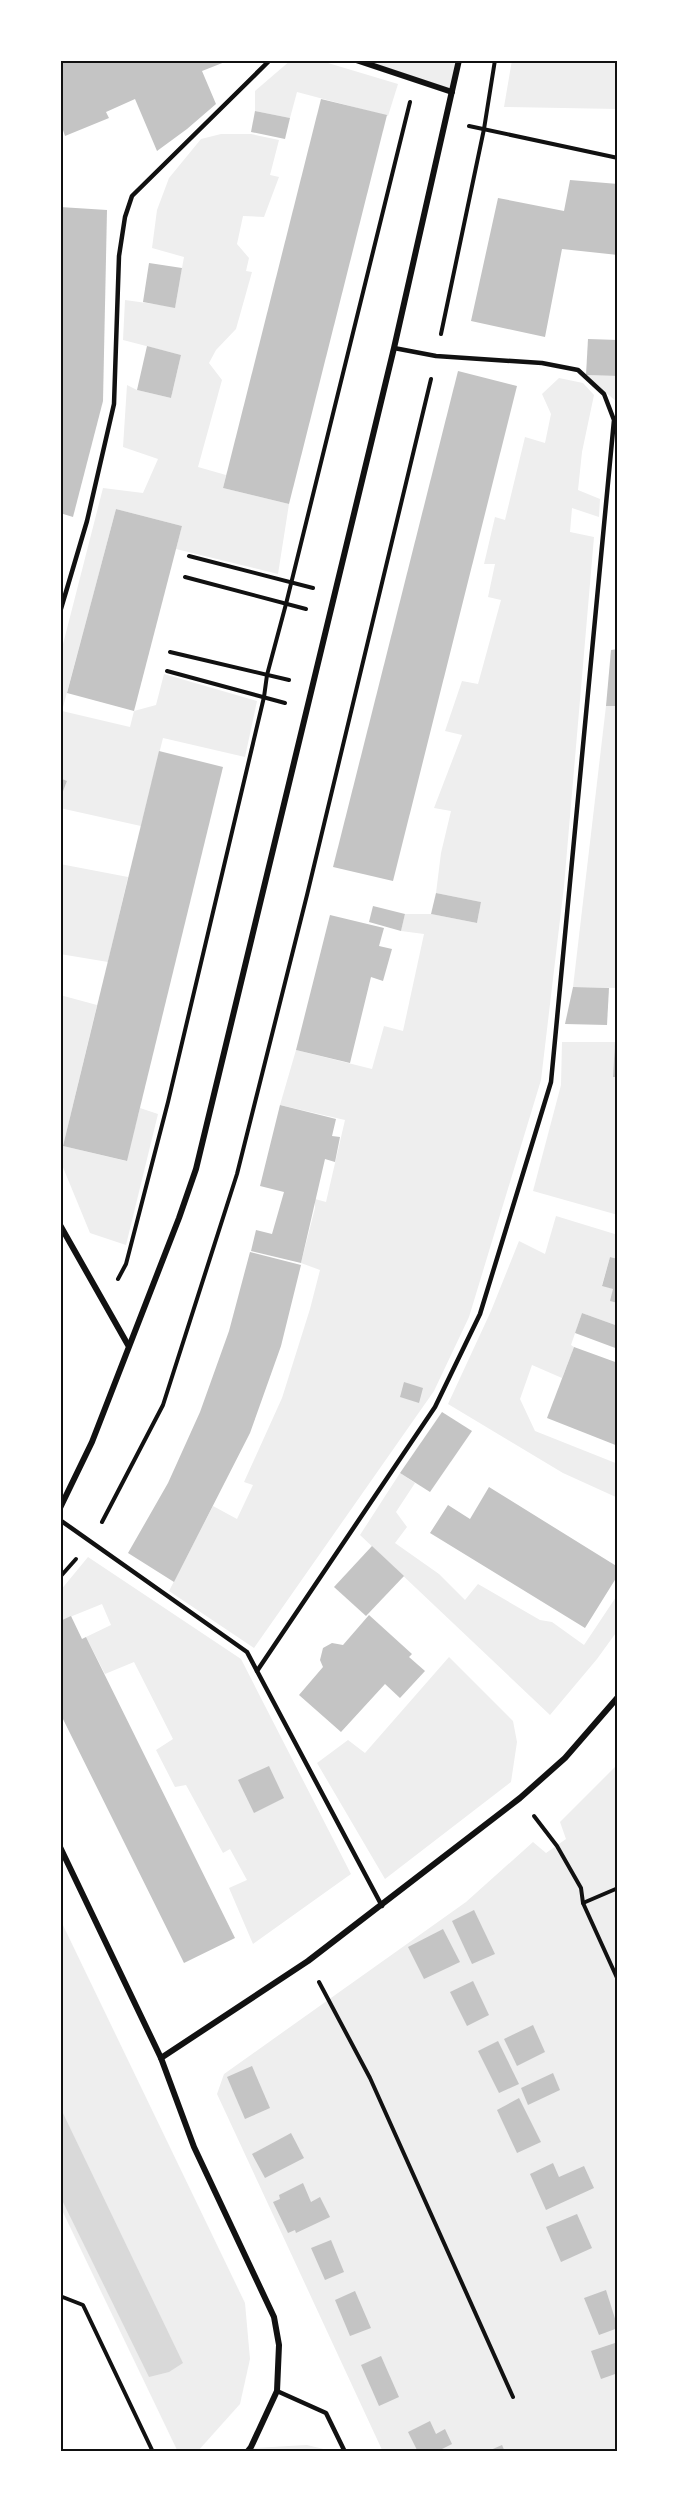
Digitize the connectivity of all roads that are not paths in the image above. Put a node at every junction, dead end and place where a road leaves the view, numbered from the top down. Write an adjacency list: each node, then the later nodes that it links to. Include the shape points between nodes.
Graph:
1 (270, 60): 6 (lane, via 132,196 119,256 114,404 87,521)
2 (356, 60): 4 (street)
3 (459, 60): 4 (street)
4 (452, 92): 5 (street)
5 (394, 348): 8 (street, via 196,1169); 11 (lane, via 578,370 604,394 614,420 551,1082 480,1314 435,1407)
6 (60, 612)
7 (60, 1225): 8 (street)
8 (128, 1345): 9 (street, via 92,1442)
9 (60, 1508)
10 (60, 1520): 11 (lane, via 247,1652)
11 (257, 1671): 14 (lane)
12 (618, 1697): 14 (street, via 565,1758 520,1798)
13 (60, 1847): 15 (street)
14 (382, 1906): 15 (street, via 308,1961)
15 (161, 2058): 16 (street, via 194,2147 274,2317 279,2345)
16 (277, 2391): 17 (street); 18 (lane, via 326,2413)
17 (247, 2452)
18 (345, 2452)

